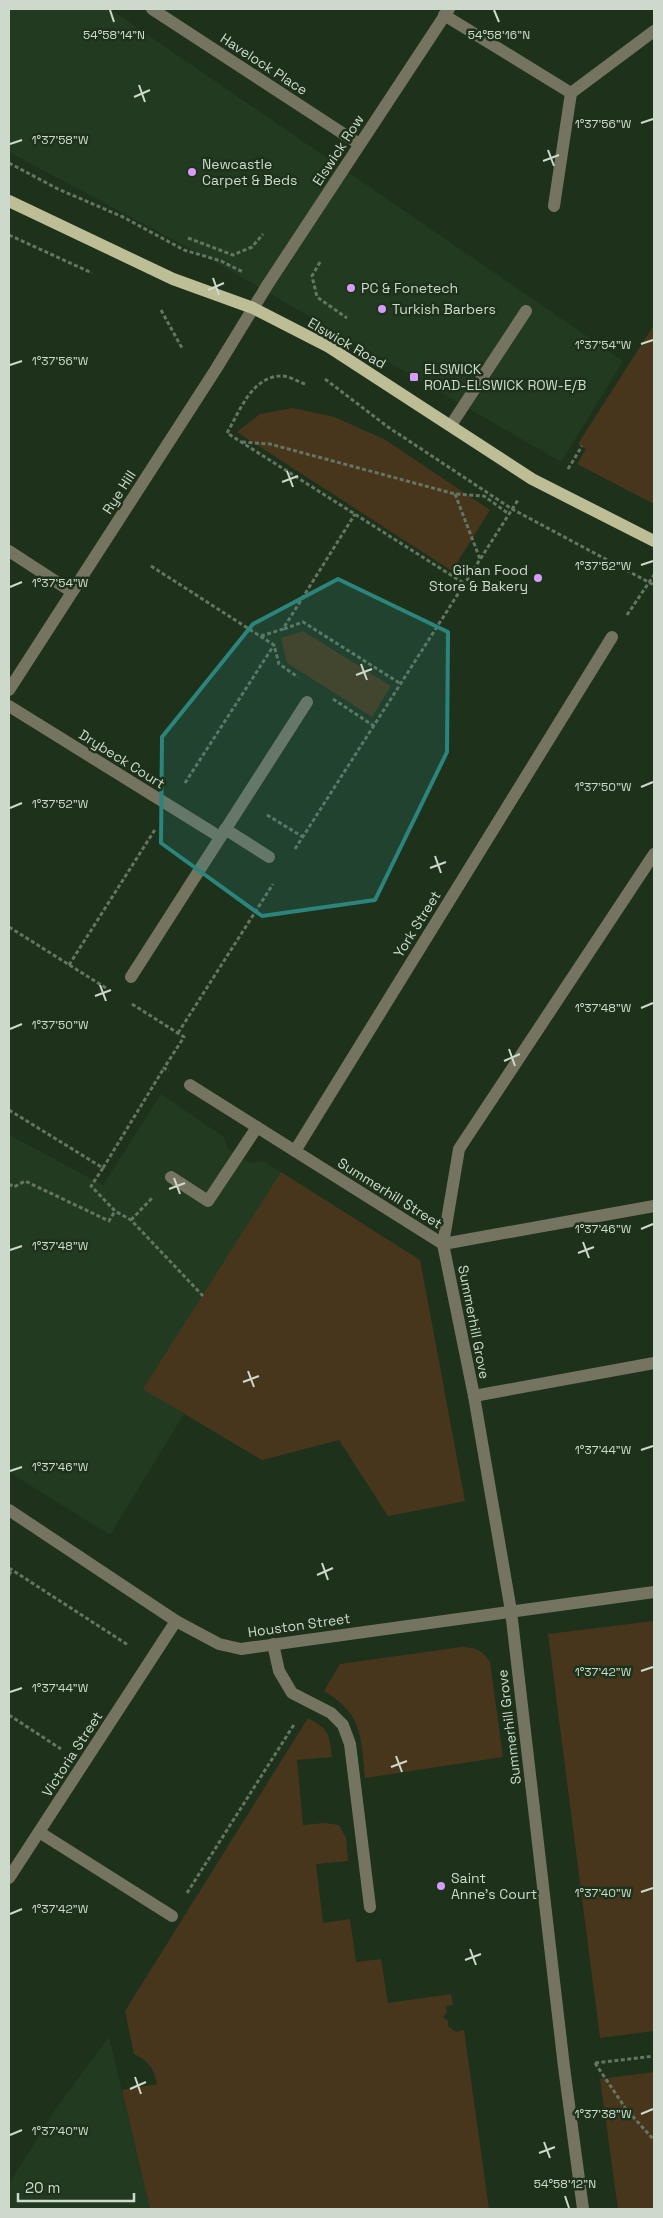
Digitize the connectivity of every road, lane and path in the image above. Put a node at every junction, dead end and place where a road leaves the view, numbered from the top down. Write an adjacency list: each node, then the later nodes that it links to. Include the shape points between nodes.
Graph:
1 (152, 9): 5 (street, Havelock Place)
2 (446, 12): 4 (street); 5 (street, Elswick Row)
3 (654, 31): 4 (street)
4 (571, 93): 7 (street)
5 (359, 144): 13 (street, Elswick Row)
6 (9, 201): 13 (main road, Elswick Road, via 173,279)
7 (554, 206)
8 (263, 234): 10 (path, via 252,247 233,255)
9 (9, 235): 12 (path)
10 (188, 238)
11 (320, 262): 16 (path, via 312,276 317,297)
12 (95, 274)
13 (253, 308): 20 (main road, Elswick Road, via 329,347); 37 (street, Rye Hill)
14 (161, 310): 17 (path)
15 (526, 311): 20 (street)
16 (347, 318)
17 (182, 348)
18 (321, 376): 26 (path, via 388,427)
19 (305, 384): 21 (path, via 283,376 261,381 227,433)
20 (451, 424): 24 (main road, Elswick Road)
21 (242, 442): 25 (path, via 270,444); 27 (path)
22 (582, 446): 23 (path)
23 (572, 462)
24 (532, 479): 26 (path); 29 (main road, Elswick Road)
25 (455, 494): 28 (path, via 484,496); 31 (path)
26 (512, 510): 28 (path); 34 (path)
27 (355, 514): 35 (path); 38 (path)
28 (509, 514): 31 (path)
29 (654, 541)
30 (9, 552): 37 (street)
31 (480, 560): 35 (path)
32 (151, 566): 41 (path, via 274,645 279,664)
33 (654, 575): 34 (path)
34 (649, 582): 36 (path); 40 (path)
35 (465, 584): 42 (path)
36 (654, 585)
37 (72, 592): 43 (street, Rye Hill)
38 (284, 629): 39 (path); 42 (path, via 303,622)
39 (262, 636)
40 (612, 637): 65 (street, York Street)
41 (303, 680)
42 (401, 684): 47 (path)
43 (9, 690)
44 (326, 695): 47 (path)
45 (306, 702): 49 (street)
46 (9, 706): 49 (street, Drybeck Court)
47 (374, 726): 50 (path)
48 (282, 825): 50 (path)
49 (223, 833): 53 (street, Drybeck Court); 56 (street)
50 (302, 837): 51 (path)
51 (292, 854)
52 (654, 854): 72 (street, via 459,1149)
53 (269, 857)
54 (276, 878): 59 (path)
55 (9, 927): 57 (path)
56 (131, 977)
57 (111, 991)
58 (128, 1001): 59 (path)
59 (178, 1032): 60 (path)
60 (184, 1037)
61 (164, 1068): 66 (path)
62 (190, 1085): 64 (street, Summerhill Street)
63 (9, 1110): 66 (path)
64 (257, 1127): 65 (street, Summerhill Street); 67 (street, via 208,1201)
65 (295, 1151): 72 (street, Summerhill Street)
66 (103, 1168): 70 (path, via 91,1186)
67 (170, 1176): 71 (path)
68 (9, 1184): 70 (path, via 14,1187 25,1181 109,1221)
69 (654, 1206): 72 (street, Summerhill Street)
70 (115, 1211): 71 (path)
71 (131, 1220): 73 (path)
72 (443, 1244): 75 (street, Summerhill Grove)
73 (203, 1296)
74 (654, 1363): 75 (street)
75 (474, 1396): 80 (street, Summerhill Grove)
76 (9, 1510): 81 (street, Houston Street)
77 (10, 1569): 78 (path); 83 (path)
78 (9, 1575)
79 (654, 1592): 80 (street, Houston Street)
80 (511, 1611): 82 (street, Houston Street); 93 (street, Summerhill Grove)
81 (176, 1621): 82 (street, Houston Street, via 219,1644 241,1649); 83 (street, Victoria Street)
82 (273, 1644): 84 (street, via 279,1671 292,1693)
83 (151, 1660): 86 (street, Victoria Street)
84 (309, 1702): 89 (street, via 331,1713 343,1725 350,1744); 90 (path)
85 (9, 1715): 86 (path)
86 (84, 1763): 87 (street, Victoria Street)
87 (40, 1832): 88 (street, Victoria Street); 90 (street)
88 (9, 1878)
89 (370, 1906)
90 (172, 1916)
91 (654, 2056): 92 (path)
92 (595, 2063): 93 (path); 94 (path, via 626,2109)
93 (564, 2067): 95 (street, Summerhill Grove)
94 (654, 2140)
95 (583, 2209)

